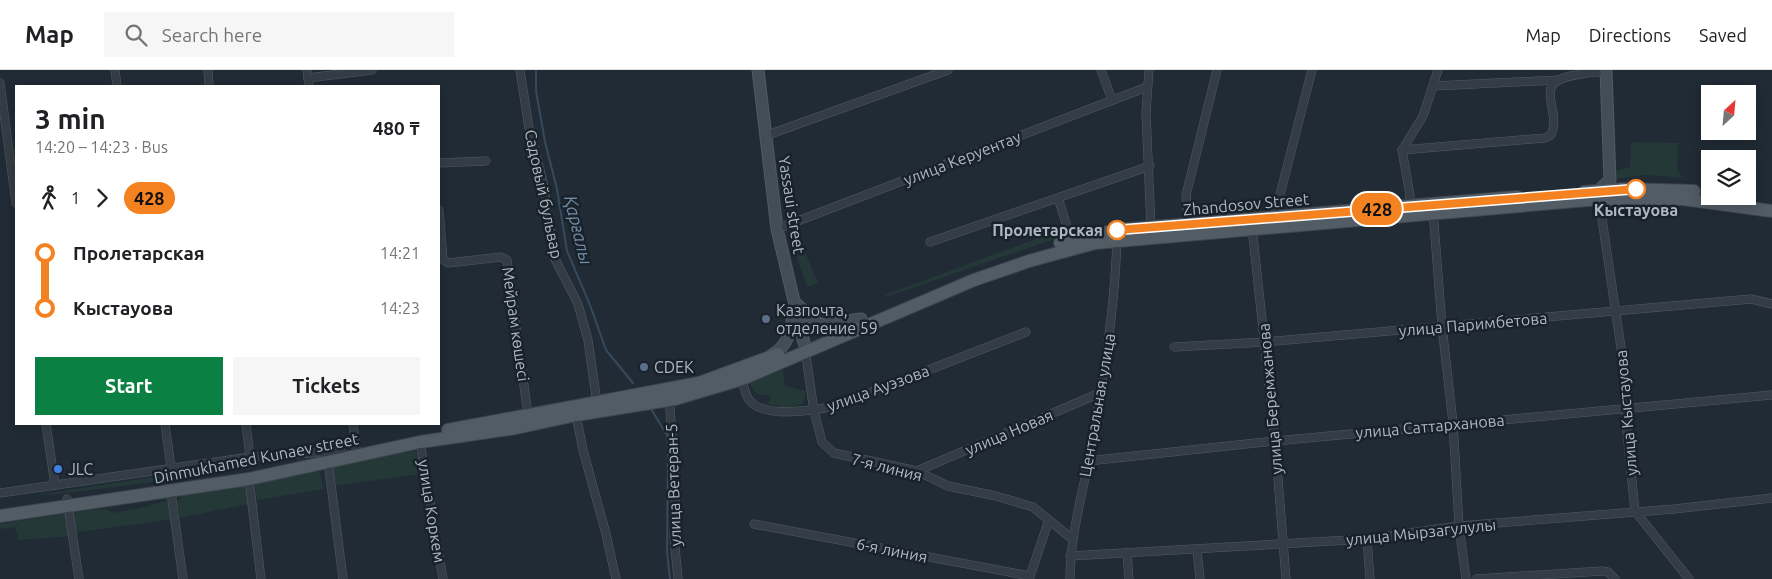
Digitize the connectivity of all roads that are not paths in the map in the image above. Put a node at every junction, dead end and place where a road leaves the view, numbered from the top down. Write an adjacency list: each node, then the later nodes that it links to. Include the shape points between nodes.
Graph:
1 (115, 70): 16 (street)
2 (208, 70): 17 (street)
3 (372, 70): 13 (street)
4 (520, 70): 59 (street, Садовый бульвар, via 555,259 578,304 588,340)
5 (758, 70): 21 (main road, Yassaui street)
6 (948, 70): 21 (street)
7 (1101, 70): 20 (street)
8 (1149, 70): 19 (street)
9 (1217, 70): 38 (street, via 1186,195)
10 (1312, 70): 35 (street)
11 (1438, 70): 18 (street)
12 (1606, 71): 14 (street); 27 (main road, via 1610,180)
13 (308, 78)
14 (1558, 80): 18 (street); 22 (street, via 1550,88 1554,129 1546,138)
15 (0, 83): 28 (street)
16 (118, 85)
17 (209, 85)
18 (1433, 86): 22 (street, via 1418,128)
19 (1147, 87): 20 (street, улица Керуентау); 25 (street)
20 (1112, 100): 40 (street, улица Керуентау)
21 (765, 136): 40 (main road, Yassaui street)
22 (1402, 150): 32 (street)
23 (486, 161): 24 (street)
24 (440, 163)
25 (1150, 166): 29 (street); 39 (street)
26 (1701, 192): 27 (main road, Zhandosov Street, via 1675,190)
27 (1599, 195): 33 (main road, Zhandosov Street); 34 (main road, Zhandosov Street, via 1703,200); 46 (street, улица Кыстауова)
28 (15, 196)
29 (1058, 198): 42 (street); 43 (street)
30 (1756, 200): 31 (main road)
31 (1772, 203)
32 (1409, 206): 33 (main road, Zhandosov Street); 35 (main road, Zhandosov Street)
33 (1433, 209): 37 (main road, Zhandosov Street); 48 (street)
34 (1772, 211)
35 (1274, 218): 37 (main road, Zhandosov Street)
36 (440, 222): 62 (street, Мейрам көшесі, via 443,259 448,263 501,257 507,260)
37 (1251, 224): 38 (main road, Zhandosov Street); 41 (main road, Zhandosov Street); 50 (street, улица Беремжанова)
38 (1188, 225): 39 (main road, Zhandosov Street)
39 (1151, 227): 41 (main road, Zhandosov Street)
40 (777, 229): 44 (main road, Yassaui street)
41 (1117, 235): 42 (main road, Zhandosov Street); 51 (main road, Zhandosov Street, via 974,280); 55 (street, Центральная улица, via 1114,295)
42 (1071, 239): 47 (main road, Zhandosov Street, via 978,271)
43 (930, 242)
44 (794, 302): 47 (main road, via 820,325); 51 (main road, Yassaui street); 53 (main road, via 792,324 783,347)
45 (1772, 304): 46 (street, улица Паримбетова, via 1751,300)
46 (1616, 312): 48 (street, улица Паримбетова); 60 (street, улица Кыстауова)
47 (861, 319): 51 (main road, Zhandosov Street, via 819,337)
48 (1442, 326): 50 (street, улица Паримбетова); 64 (street)
49 (1026, 332): 61 (street, улица Ауэзова, via 836,406)
50 (1265, 342): 52 (street, улица Паримбетова); 69 (street, улица Беремжанова)
51 (805, 347): 53 (main road, Dinmukhamed Kunaev street); 54 (main road, Dinmukhamed Kunaev street); 61 (street, 7-я линия)
52 (1174, 347)
53 (757, 363): 57 (main road, Dinmukhamed Kunaev street)
54 (742, 379): 57 (main road, Dinmukhamed Kunaev street); 61 (street, улица Ауэзова, via 750,401 757,406 781,412)
55 (1100, 393): 75 (street, Центральная улица); 77 (street, улица Новая)
56 (1772, 395): 60 (street, улица Саттарханова)
57 (668, 396): 58 (main road, Dinmukhamed Kunaev street); 103 (street, улица Ветеран-5, via 676,484 674,537)
58 (647, 399): 59 (main road, Dinmukhamed Kunaev street); 63 (main road, Dinmukhamed Kunaev street)
59 (597, 403): 62 (main road, Dinmukhamed Kunaev street)
60 (1627, 408): 64 (street, улица Саттарханова); 85 (street, улица Кыстауова)
61 (814, 411): 77 (street, 7-я линия, via 822,442 834,453)
62 (528, 415): 71 (main road, Dinmukhamed Kunaev street)
63 (576, 415): 70 (main road, Dinmukhamed Kunaev street, via 516,428); 102 (street)
64 (1453, 423): 69 (street, улица Саттарханова); 89 (street)
65 (46, 425): 79 (street)
66 (166, 425): 76 (street)
67 (246, 425): 73 (street)
68 (353, 425): 71 (street)
69 (1275, 440): 75 (street, улица Саттарханова); 92 (street, улица Беремжанова)
70 (420, 442): 74 (main road, Dinmukhamed Kunaev street); 101 (street, улица Коркем)
71 (355, 444): 72 (main road, Dinmukhamed Kunaev street)
72 (341, 451): 73 (street); 83 (main road, Dinmukhamed Kunaev street, via 210,480)
73 (250, 457): 76 (street)
74 (328, 461): 78 (main road, Dinmukhamed Kunaev street); 100 (street)
75 (1088, 461): 90 (street, Центральная улица)
76 (171, 468): 79 (street)
77 (917, 471): 87 (street, 7-я линия, via 948,486 1033,507)
78 (249, 479): 80 (main road, Dinmukhamed Kunaev street); 99 (street)
79 (55, 486): 81 (street)
80 (171, 492): 83 (main road, Dinmukhamed Kunaev street); 98 (street)
81 (0, 493)
82 (1772, 498): 85 (street, улица Мырзагулулы)
83 (67, 502): 84 (main road, Dinmukhamed Kunaev street); 86 (main road, Dinmukhamed Kunaev street); 97 (street)
84 (0, 507)
85 (1635, 512): 89 (street, улица Мырзагулулы); 112 (street)
86 (0, 516)
87 (1049, 520): 90 (street, 7-я линия); 96 (street)
88 (754, 524): 96 (street, 6-я линия)
89 (1459, 526): 91 (street, улица Мырзагулулы); 109 (street)
90 (1071, 538): 95 (street, Центральная улица)
91 (1368, 539): 92 (street, улица Мырзагулулы); 108 (street)
92 (1282, 545): 93 (street, улица Мырзагулулы); 107 (street, улица Беремжанова)
93 (1197, 550): 94 (street, улица Мырзагулулы); 106 (street)
94 (1127, 553): 95 (street, улица Мырзагулулы); 105 (street)
95 (1070, 556): 104 (street, Центральная улица)
96 (1029, 578)
97 (79, 579)
98 (183, 579)
99 (261, 579)
100 (343, 579)
101 (443, 579)
102 (616, 579)
103 (678, 579)
104 (1070, 579)
105 (1128, 579)
106 (1200, 579)
107 (1286, 579)
108 (1370, 579)
109 (1466, 579)
110 (1476, 579): 111 (street, via 1596,571 1608,572)
111 (1615, 579)
112 (1689, 579)

